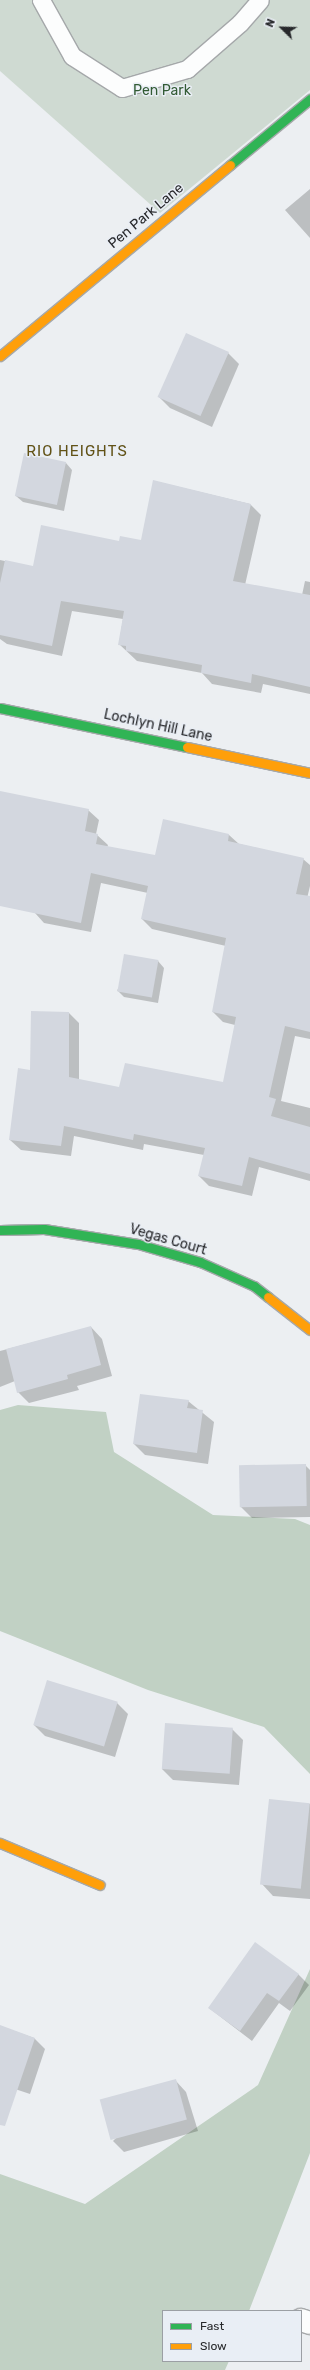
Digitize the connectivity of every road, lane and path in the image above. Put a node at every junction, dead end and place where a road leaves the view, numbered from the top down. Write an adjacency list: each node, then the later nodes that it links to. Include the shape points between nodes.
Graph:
1 (41, 0): 2 (lane, via 72,56 122,88 187,69 240,23)
2 (260, 0)
3 (310, 99): 4 (street, Pen Park Lane)
4 (0, 356)
5 (0, 708): 6 (street, Lochlyn Hill Lane)
6 (310, 773)
7 (0, 1230): 8 (street, Vegas Court, via 44,1229 88,1234 138,1244 200,1262 254,1286)
8 (310, 1330)
9 (0, 1843): 10 (street)
10 (100, 1885)

